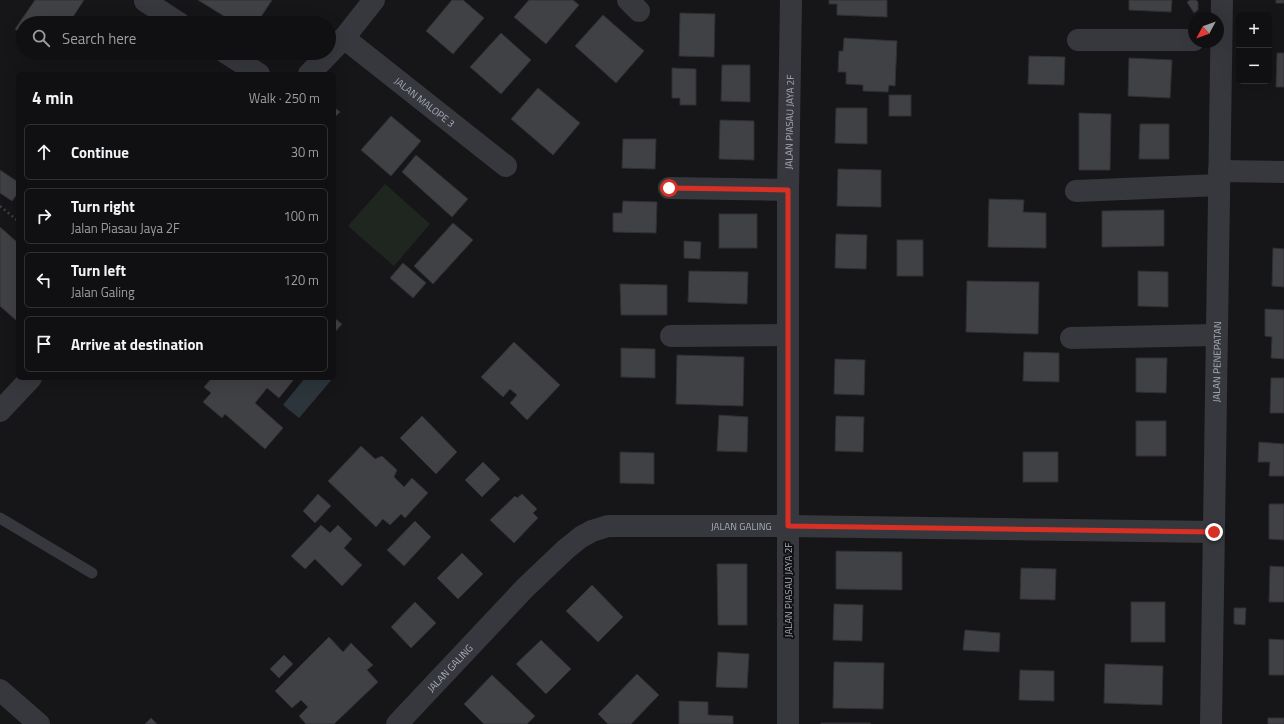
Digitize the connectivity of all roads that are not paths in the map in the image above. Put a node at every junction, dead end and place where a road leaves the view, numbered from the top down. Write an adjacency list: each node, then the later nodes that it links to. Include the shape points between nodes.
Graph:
1 (374, 0): 7 (street)
2 (790, 0): 20 (street, JALAN PIASAU JAYA 2F)
3 (1222, 0): 5 (street, JALAN PENEPATAN)
4 (145, 1): 6 (street)
5 (1221, 12)
6 (169, 16)
7 (344, 38): 10 (street); 16 (street, JALAN MALOPE 3)
8 (1078, 40): 9 (street)
9 (1188, 40)
10 (336, 46)
11 (1220, 48): 18 (street, JALAN PENEPATAN)
12 (237, 60): 14 (street)
13 (323, 60): 15 (street)
14 (255, 72)
15 (311, 72)
16 (506, 166)
17 (1284, 172): 18 (street)
18 (1219, 178): 21 (street); 23 (street, JALAN PENEPATAN)
19 (669, 188): 20 (street)
20 (788, 190): 22 (street, JALAN PIASAU JAYA 2F)
21 (1076, 191)
22 (788, 335): 24 (street); 29 (street, JALAN PIASAU JAYA 2F)
23 (1216, 335): 25 (street); 30 (street, JALAN PENEPATAN)
24 (671, 336)
25 (1071, 338)
26 (29, 380): 27 (street)
27 (0, 411)
28 (0, 518): 31 (lane)
29 (788, 526): 30 (street, JALAN GALING); 34 (street, JALAN GALING, via 608,526 592,531 566,548 525,588); 35 (street, JALAN PIASAU JAYA 2F)
30 (1214, 532): 36 (street, JALAN PENEPATAN)
31 (92, 572)
32 (0, 690): 33 (street)
33 (39, 724)
34 (397, 724)
35 (788, 724)
36 (1211, 724)

